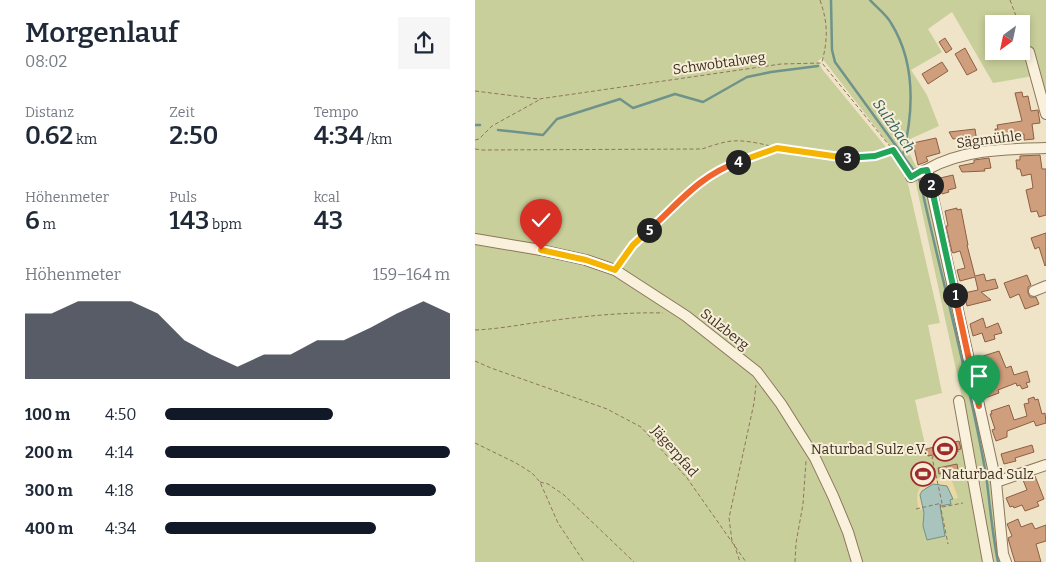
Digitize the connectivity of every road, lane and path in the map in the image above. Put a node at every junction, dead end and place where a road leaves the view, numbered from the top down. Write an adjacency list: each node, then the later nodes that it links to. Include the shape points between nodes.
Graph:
1 (820, 0): 5 (path, via 825,15 827,43)
2 (1010, 0): 3 (path)
3 (1016, 15)
4 (1030, 56): 8 (street)
5 (822, 63): 7 (path, Schwobtalweg, via 781,64); 13 (path)
6 (475, 92): 7 (path, Schwobtalweg)
7 (539, 99): 9 (path, via 492,126)
8 (1046, 114)
9 (475, 140)
10 (777, 148): 12 (path, via 762,143 732,141 702,149); 13 (path, via 843,159 875,156); 16 (path, via 723,168 701,180 633,245)
11 (1046, 148): 14 (street, Sägmühle, via 1006,149 957,156)
12 (475, 149)
13 (893, 150): 14 (path)
14 (919, 173): 29 (street)
15 (475, 239): 16 (street, Sulzberg, via 541,250)
16 (615, 270): 22 (street, Sulzberg, via 686,316)
17 (1046, 286): 18 (street)
18 (1034, 291)
19 (662, 313): 20 (path, via 609,315)
20 (475, 330)
21 (475, 361): 34 (path, Jägerpfad, via 607,409 641,428 687,478)
22 (757, 372): 26 (street, Sulzberg); 34 (path, via 754,403 729,518)
23 (959, 401): 42 (street)
24 (475, 443): 28 (path, via 516,463)
25 (963, 450): 31 (path, via 932,457)
26 (810, 452): 40 (path, via 805,465); 41 (street, Sulzberg, via 833,496)
27 (1046, 465): 29 (street)
28 (540, 482): 36 (path, via 558,523); 37 (path, via 564,495)
29 (997, 482): 43 (street)
30 (963, 503): 32 (path)
31 (941, 504): 32 (path); 33 (path)
32 (941, 507): 35 (path)
33 (917, 509)
34 (733, 542): 38 (path); 39 (path, Jägerpfad)
35 (948, 544)
36 (584, 562)
37 (634, 562)
38 (740, 562)
39 (746, 562)
40 (795, 562)
41 (857, 562)
42 (988, 562)
43 (1006, 562)

